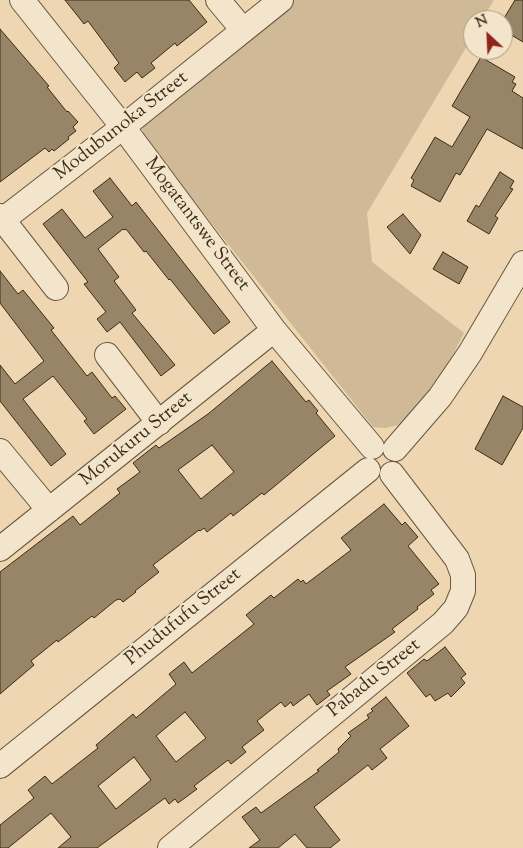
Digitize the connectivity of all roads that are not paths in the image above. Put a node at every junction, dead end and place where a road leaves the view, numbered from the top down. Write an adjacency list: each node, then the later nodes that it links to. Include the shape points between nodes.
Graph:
1 (22, 0): 5 (street, Mogatantswe Street)
2 (218, 0): 4 (street)
3 (281, 0): 4 (street, Modubunoka Street)
4 (243, 30): 5 (street, Modubunoka Street)
5 (123, 127): 6 (street, Modubunoka Street); 9 (street, Mogatantswe Street)
6 (1, 219): 8 (street)
7 (523, 263): 13 (street, Phudufufu Street, via 465,361 429,412)
8 (56, 288)
9 (274, 330): 11 (street, Morukuru Street); 13 (street, Mogatantswe Street)
10 (106, 355): 11 (street)
11 (159, 423): 14 (street, Morukuru Street)
12 (0, 451): 14 (street)
13 (378, 456): 16 (street, Phudufufu Street); 17 (street, Pabadu Street, via 399,459 392,474 457,559 463,575 463,591 456,608)
14 (48, 510): 15 (street, Morukuru Street)
15 (0, 549)
16 (0, 766)
17 (170, 848)

